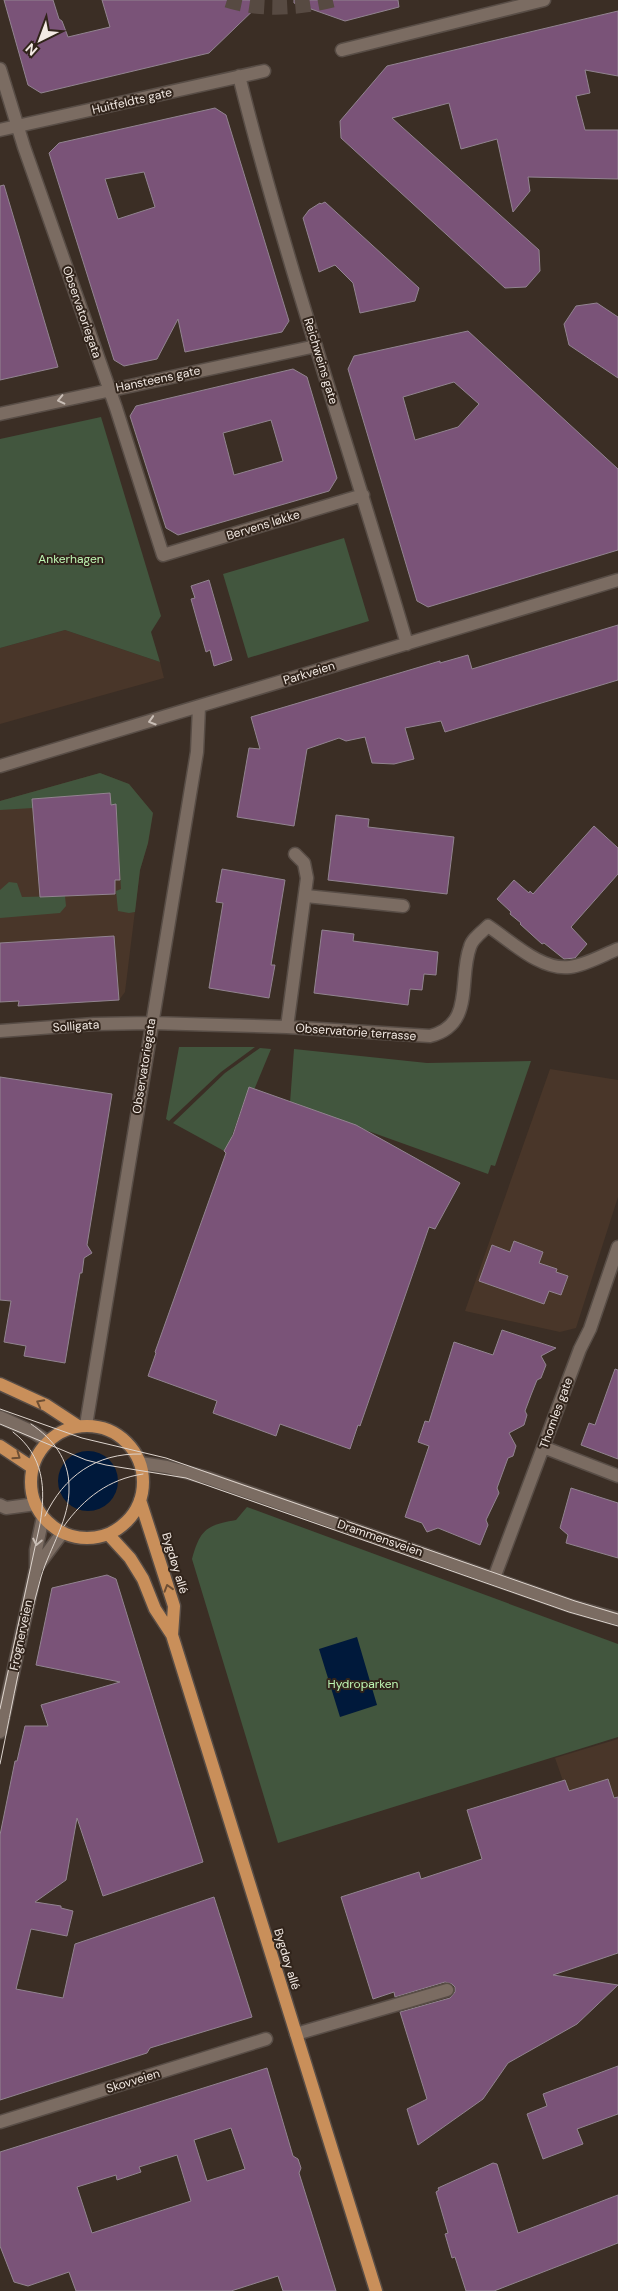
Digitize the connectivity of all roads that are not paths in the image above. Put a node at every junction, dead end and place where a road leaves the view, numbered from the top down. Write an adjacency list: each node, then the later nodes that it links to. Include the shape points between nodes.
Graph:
1 (544, 0): 2 (street)
2 (342, 50)
3 (0, 69): 6 (street, Observatoriegata)
4 (264, 71): 5 (street, Huitfeldts gate)
5 (239, 76): 6 (street, Huitfeldts gate); 8 (street, Reichweins gate)
6 (18, 126): 7 (street, Huitfeldts gate); 9 (street, Observatoriegata)
7 (0, 130)
8 (316, 346): 9 (street, Hansteens gate); 11 (street, Reichweins gate)
9 (108, 389): 10 (street, Hansteens gate, one-way to 10); 12 (street, Observatoriegata)
10 (0, 414)
11 (363, 495): 12 (street, Bervens løkke); 14 (street, Reichweins gate)
12 (163, 555)
13 (618, 580): 14 (street, Parkveien)
14 (407, 644): 15 (street, Parkveien)
15 (199, 707): 16 (street, Parkveien, one-way to 16); 21 (street, Observatoriegata, via 197,752)
16 (0, 766)
17 (295, 854): 18 (street, via 304,863)
18 (306, 896): 19 (street); 22 (street)
19 (403, 906)
20 (618, 949): 22 (street, Observatorie terrasse, via 572,967 560,968 538,960 488,926 470,944 465,964 464,999 457,1015 440,1034 415,1037)
21 (151, 1023): 22 (street, Observatorie terrasse); 23 (street, Solligata); 27 (street, Observatoriegata)
22 (287, 1027)
23 (0, 1031)
24 (618, 1247): 30 (street, Thomles gate)
25 (0, 1384): 27 (main road, one-way to 25)
26 (0, 1417): 28 (street)
27 (82, 1426): 28 (main road, via 67,1429); 31 (main road, via 100,1427 119,1436 134,1451)
28 (47, 1441): 32 (main road)
29 (0, 1446): 32 (main road, one-way to 32)
30 (543, 1448): 33 (street); 41 (street, Thomles gate)
31 (140, 1464): 34 (main road, via 143,1482); 41 (street, Drammensveien, via 167,1467 208,1478)
32 (32, 1468): 35 (main road, via 31,1482)
33 (618, 1476)
34 (140, 1500): 39 (main road, via 128,1520); 43 (main road, Bygdøy allé, one-way to 34, via 174,1606)
35 (36, 1504): 36 (street, via 20,1508); 37 (main road)
36 (0, 1505)
37 (43, 1517): 38 (main road); 40 (street, Frognerveien, one-way to 40)
38 (62, 1532): 39 (main road, via 85,1538); 40 (street, Frognerveien)
39 (108, 1534): 43 (main road, Bygdøy allé, via 130,1558 143,1579 155,1610)
40 (36, 1568): 44 (street, Frognerveien)
41 (494, 1578): 42 (street, Drammensveien)
42 (618, 1620)
43 (172, 1636): 46 (main road, Bygdøy allé)
44 (0, 1732)
45 (447, 1990): 46 (street)
46 (296, 2034): 49 (main road, Bygdøy allé)
47 (261, 2041): 48 (street, Skovveien)
48 (0, 2122)
49 (376, 2291)

